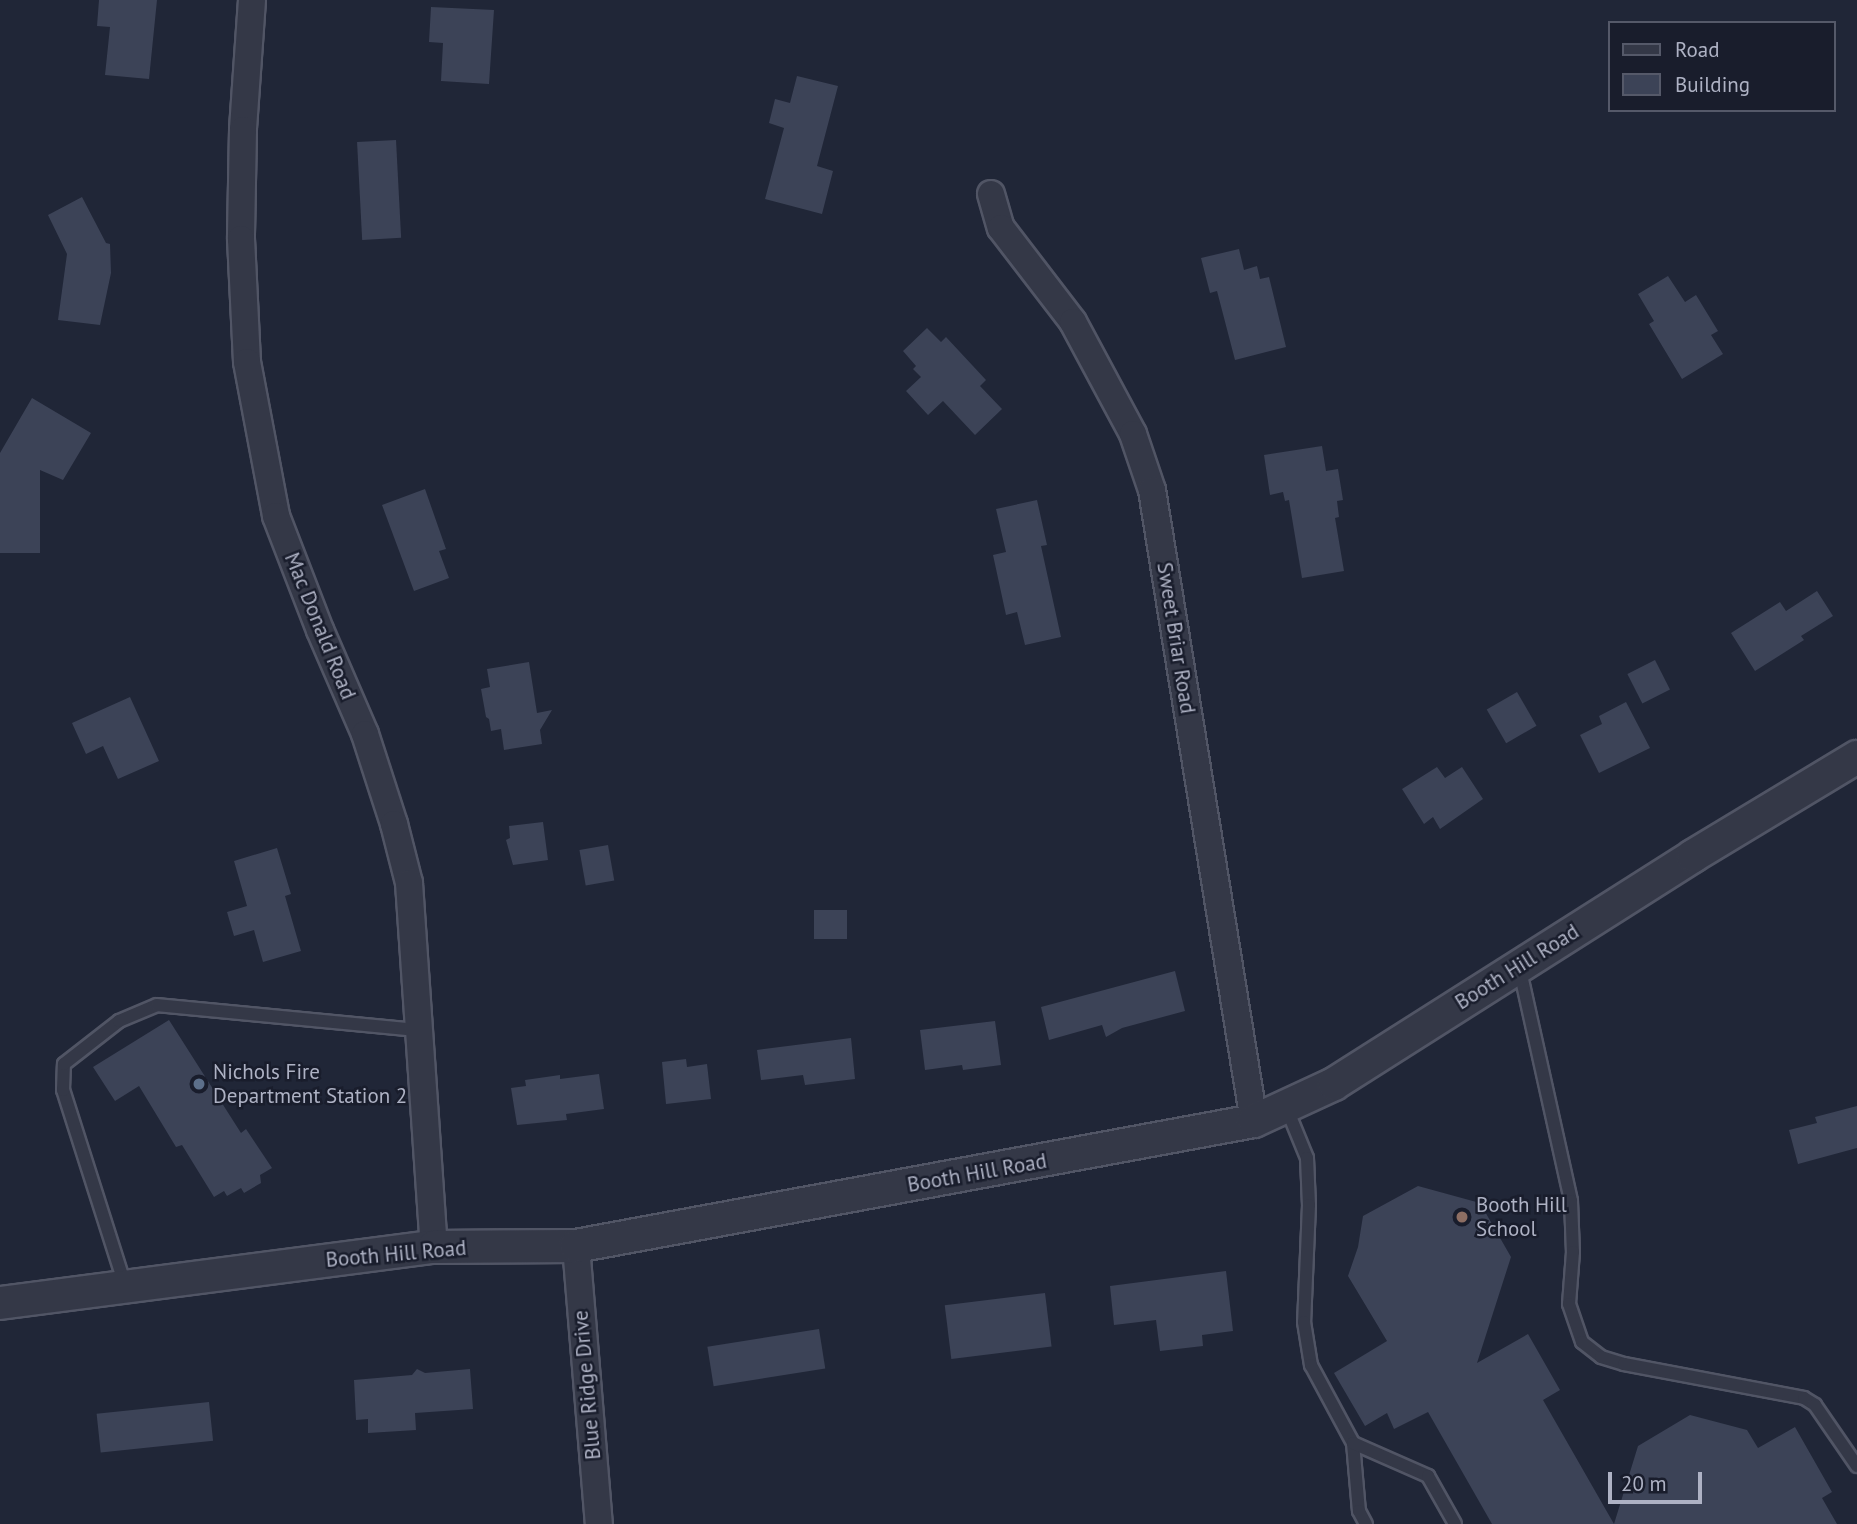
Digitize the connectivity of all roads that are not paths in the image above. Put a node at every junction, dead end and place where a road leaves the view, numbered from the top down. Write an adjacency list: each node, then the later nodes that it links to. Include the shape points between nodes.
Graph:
1 (252, 0): 5 (street, Mac Donald Road, via 241,239 247,362 276,516 365,734 394,824 409,883)
2 (991, 194): 7 (street, Sweet Briar Road, via 1001,228 1073,322 1133,434 1152,490)
3 (1857, 757): 4 (street, Booth Hill Road)
4 (1519, 966): 6 (street, Booth Hill Road); 13 (lane, via 1571,1201 1569,1304 1582,1342 1601,1357 1624,1364 1804,1398 1815,1405)
5 (419, 1030): 8 (street, Mac Donald Road); 10 (lane, via 157,1005 119,1021 64,1065 63,1090)
6 (1287, 1109): 7 (street, Booth Hill Road); 12 (lane, via 1307,1158 1304,1322 1311,1366)
7 (1254, 1121): 9 (street, Booth Hill Road)
8 (435, 1247): 9 (street, Booth Hill Road); 10 (street, Booth Hill Road)
9 (576, 1247): 14 (street, Blue Ridge Drive)
10 (126, 1287): 11 (street, Booth Hill Road)
11 (0, 1303)
12 (1353, 1443): 15 (lane, via 1359,1511); 16 (lane, via 1429,1476)
13 (1857, 1466)
14 (599, 1524)
15 (1366, 1524)
16 (1455, 1524)

